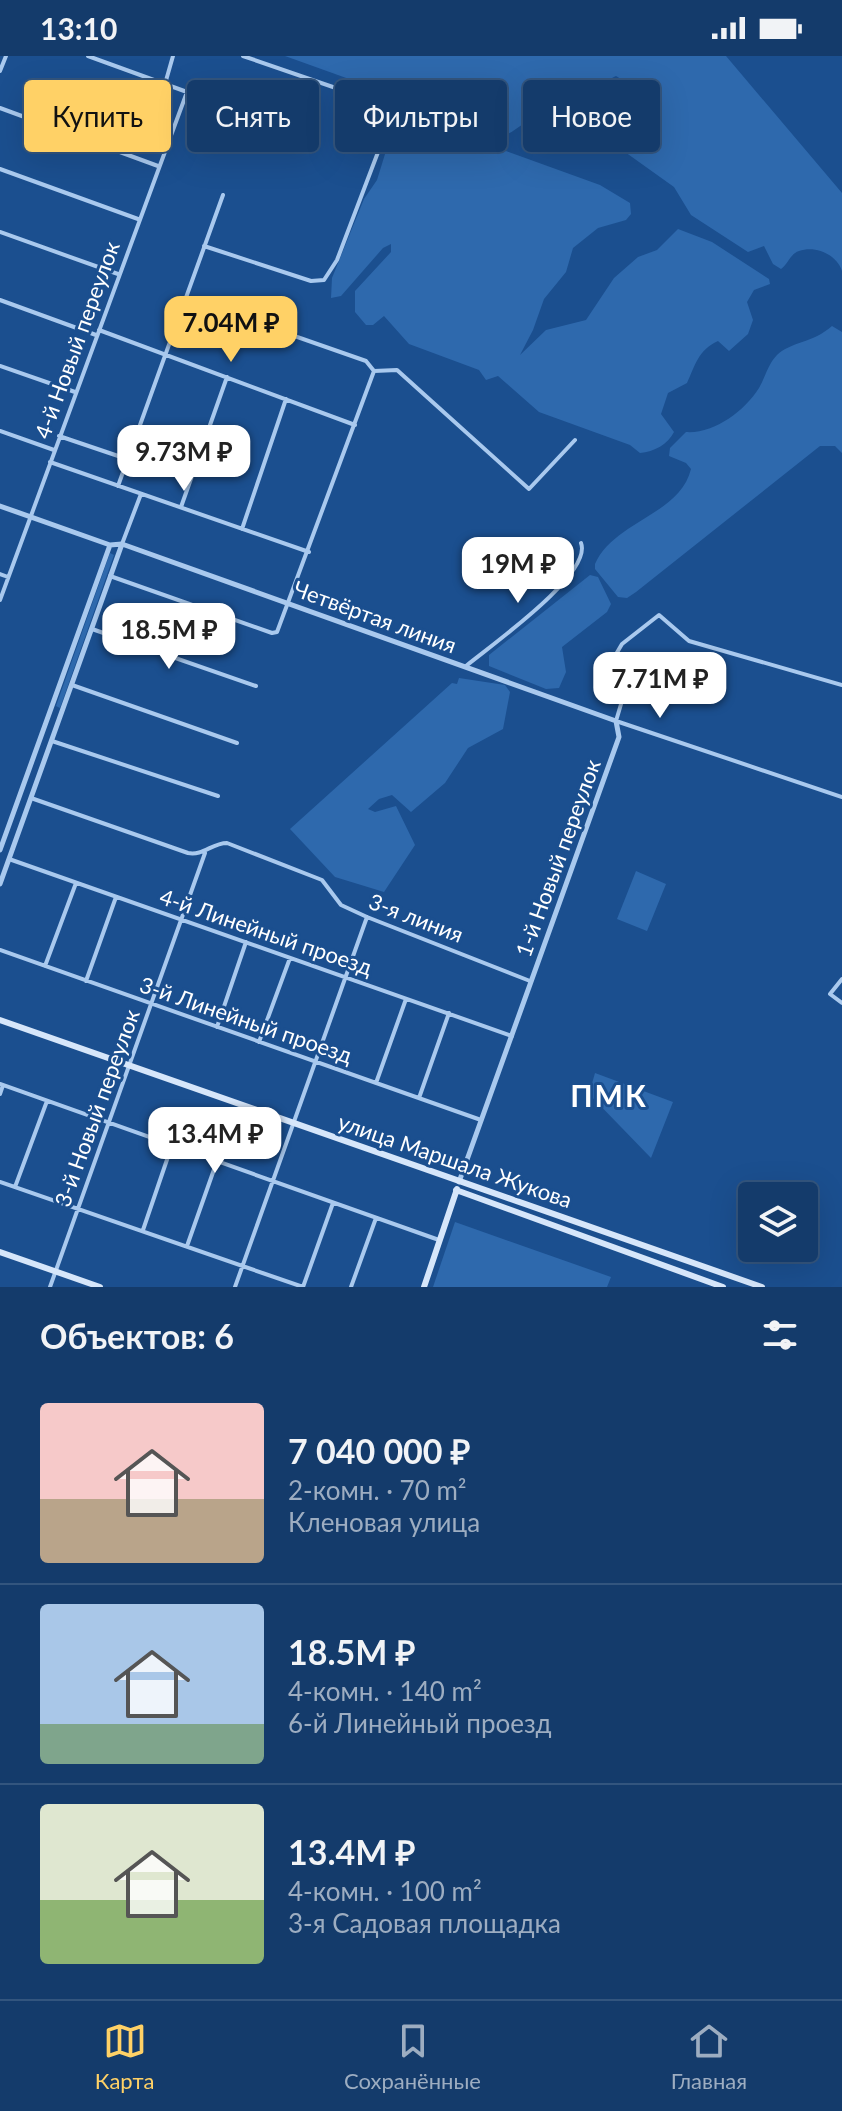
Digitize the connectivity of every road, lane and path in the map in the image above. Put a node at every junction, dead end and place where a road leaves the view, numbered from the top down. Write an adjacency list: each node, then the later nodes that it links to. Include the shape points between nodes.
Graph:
1 (6, 56): 5 (street)
2 (88, 56): 6 (street)
3 (173, 56): 7 (street)
4 (243, 56): 9 (street)
5 (0, 71)
6 (154, 80)
7 (166, 80)
8 (171, 86): 11 (street, 4-й Новый переулок, via 187,92)
9 (335, 88)
10 (0, 108): 14 (street)
11 (171, 133)
12 (163, 152): 14 (street, 4-й Новый переулок)
13 (378, 152): 19 (street, via 324,280 311,281)
14 (158, 166): 17 (street, 4-й Новый переулок)
15 (0, 169): 17 (street)
16 (223, 195): 19 (street)
17 (138, 219): 20 (street, 4-й Новый переулок)
18 (0, 232): 20 (street)
19 (204, 246): 21 (street)
20 (118, 274): 23 (street, 4-й Новый переулок)
21 (186, 298): 24 (street); 26 (street)
22 (0, 300): 23 (street)
23 (97, 332): 24 (street); 28 (street, 4-й Новый переулок)
24 (165, 354): 27 (street); 35 (street)
25 (0, 366): 28 (street)
26 (373, 368): 30 (street); 33 (street, via 397,370 527,488)
27 (227, 377): 29 (street); 40 (street)
28 (75, 392): 32 (street, 4-й Новый переулок)
29 (286, 399): 30 (street); 42 (street)
30 (355, 425): 46 (street)
31 (0, 431): 34 (street)
32 (59, 436): 34 (street, 4-й Новый переулок); 35 (street)
33 (575, 440)
34 (54, 450): 36 (street, 4-й Новый переулок)
35 (127, 459): 37 (street)
36 (50, 462): 37 (street); 41 (street, 4-й Новый переулок)
37 (118, 486): 38 (street)
38 (141, 493): 40 (street); 44 (street)
39 (0, 506): 41 (street)
40 (181, 507): 42 (street)
41 (30, 516): 45 (street); 49 (street, 4-й Новый переулок)
42 (242, 529): 46 (street)
43 (581, 543): 53 (street, via 582,556 567,580)
44 (122, 544): 45 (street); 48 (street); 51 (street, Четвёртая линия)
45 (110, 545): 57 (street)
46 (309, 552): 51 (street)
47 (0, 574): 49 (street)
48 (110, 576): 51 (street, via 272,633 280,629); 52 (street)
49 (8, 577): 50 (street, 4-й Новый переулок)
50 (0, 600)
51 (289, 603): 53 (street, Четвёртая линия)
52 (92, 629): 54 (street); 56 (street)
53 (466, 666): 59 (street, Четвёртая линия)
54 (72, 685): 58 (street); 61 (street)
55 (842, 685): 59 (street, 1-й Новый переулок, via 689,641 659,615 615,653 612,670 624,694)
56 (256, 686)
57 (52, 708): 58 (street); 65 (street)
58 (62, 711): 60 (street)
59 (616, 721): 63 (street); 82 (street, 1-й Новый переулок, via 619,737)
60 (52, 741): 62 (street); 64 (street)
61 (237, 743)
62 (218, 796)
63 (842, 797)
64 (31, 798): 66 (street); 68 (street, 3-я линия, via 188,853)
65 (9, 826): 66 (street); 67 (street)
66 (19, 830): 69 (street)
67 (0, 850)
68 (206, 850): 73 (street, 3-я линия, via 227,843 322,880 341,905); 74 (street, 3-й Новый переулок)
69 (9, 859): 70 (street, 4-й Линейный проезд); 71 (street)
70 (76, 883): 72 (street, 4-й Линейный проезд); 78 (street)
71 (0, 884)
72 (116, 897): 74 (street, 4-й Линейный проезд); 81 (street)
73 (367, 917): 79 (street); 82 (street, 3-я линия)
74 (181, 920): 75 (street, 4-й Линейный проезд); 85 (street, 3-й Новый переулок)
75 (246, 942): 77 (street, 4-й Линейный проезд); 88 (street)
76 (0, 950): 78 (street, 3-й Линейный проезд)
77 (290, 958): 79 (street, 4-й Линейный проезд); 90 (street)
78 (45, 966): 81 (street, 3-й Линейный проезд)
79 (346, 978): 83 (street, 4-й Линейный проезд); 91 (street)
80 (842, 979): 84 (street, via 830,994)
81 (86, 981): 85 (street, 3-й Линейный проезд)
82 (530, 981): 89 (street, 1-й Новый переулок)
83 (406, 999): 86 (street, 4-й Линейный проезд); 93 (street)
84 (842, 1003)
85 (151, 1004): 88 (street, 3-й Линейный проезд); 92 (street, 3-й Новый переулок)
86 (449, 1013): 89 (street, 4-й Линейный проезд); 96 (street)
87 (0, 1020): 92 (main road, улица Маршала Жукова)
88 (217, 1027): 90 (street, 3-й Линейный проезд)
89 (512, 1036): 98 (street, 1-й Новый переулок)
90 (259, 1042): 91 (street, 3-й Линейный проезд)
91 (316, 1062): 93 (street, 3-й Линейный проезд); 100 (street)
92 (129, 1065): 99 (street, 3-й Новый переулок); 100 (main road, улица Маршала Жукова)
93 (376, 1083): 96 (street, 3-й Линейный проезд)
94 (2, 1085): 95 (street); 97 (street)
95 (0, 1094)
96 (419, 1098): 98 (street, 3-й Линейный проезд)
97 (47, 1101): 99 (street); 106 (street)
98 (481, 1120): 105 (street, 1-й Новый переулок)
99 (108, 1122): 101 (street); 109 (street, 3-й Новый переулок)
100 (293, 1123): 103 (street); 105 (main road, улица Маршала Жукова)
101 (172, 1145): 102 (street); 113 (street)
102 (217, 1161): 103 (street); 115 (street)
103 (273, 1181): 108 (street); 118 (street)
104 (0, 1182): 106 (street)
105 (459, 1182): 107 (main road); 111 (main road, улица Маршала Жукова)
106 (15, 1187): 109 (street)
107 (456, 1190): 112 (main road, улица Маршала Жукова); 114 (main road)
108 (333, 1203): 110 (street); 124 (street)
109 (78, 1208): 113 (street); 119 (street, 3-й Новый переулок)
110 (376, 1218): 114 (street); 125 (street)
111 (563, 1218): 112 (main road); 117 (main road, улица Маршала Жукова)
112 (559, 1229): 120 (main road, улица Маршала Жукова)
113 (143, 1231): 115 (street)
114 (440, 1240): 126 (main road)
115 (187, 1246): 118 (street)
116 (0, 1252): 119 (main road)
117 (685, 1262): 120 (main road); 128 (main road, улица Маршала Жукова)
118 (243, 1266): 123 (street); 124 (street)
119 (55, 1271): 121 (street, 3-й Новый переулок); 122 (main road)
120 (681, 1274): 127 (main road, улица Маршала Жукова)
121 (50, 1287)
122 (100, 1287)
123 (235, 1287)
124 (303, 1287)
125 (351, 1287)
126 (424, 1287)
127 (723, 1287)
128 (762, 1287)

